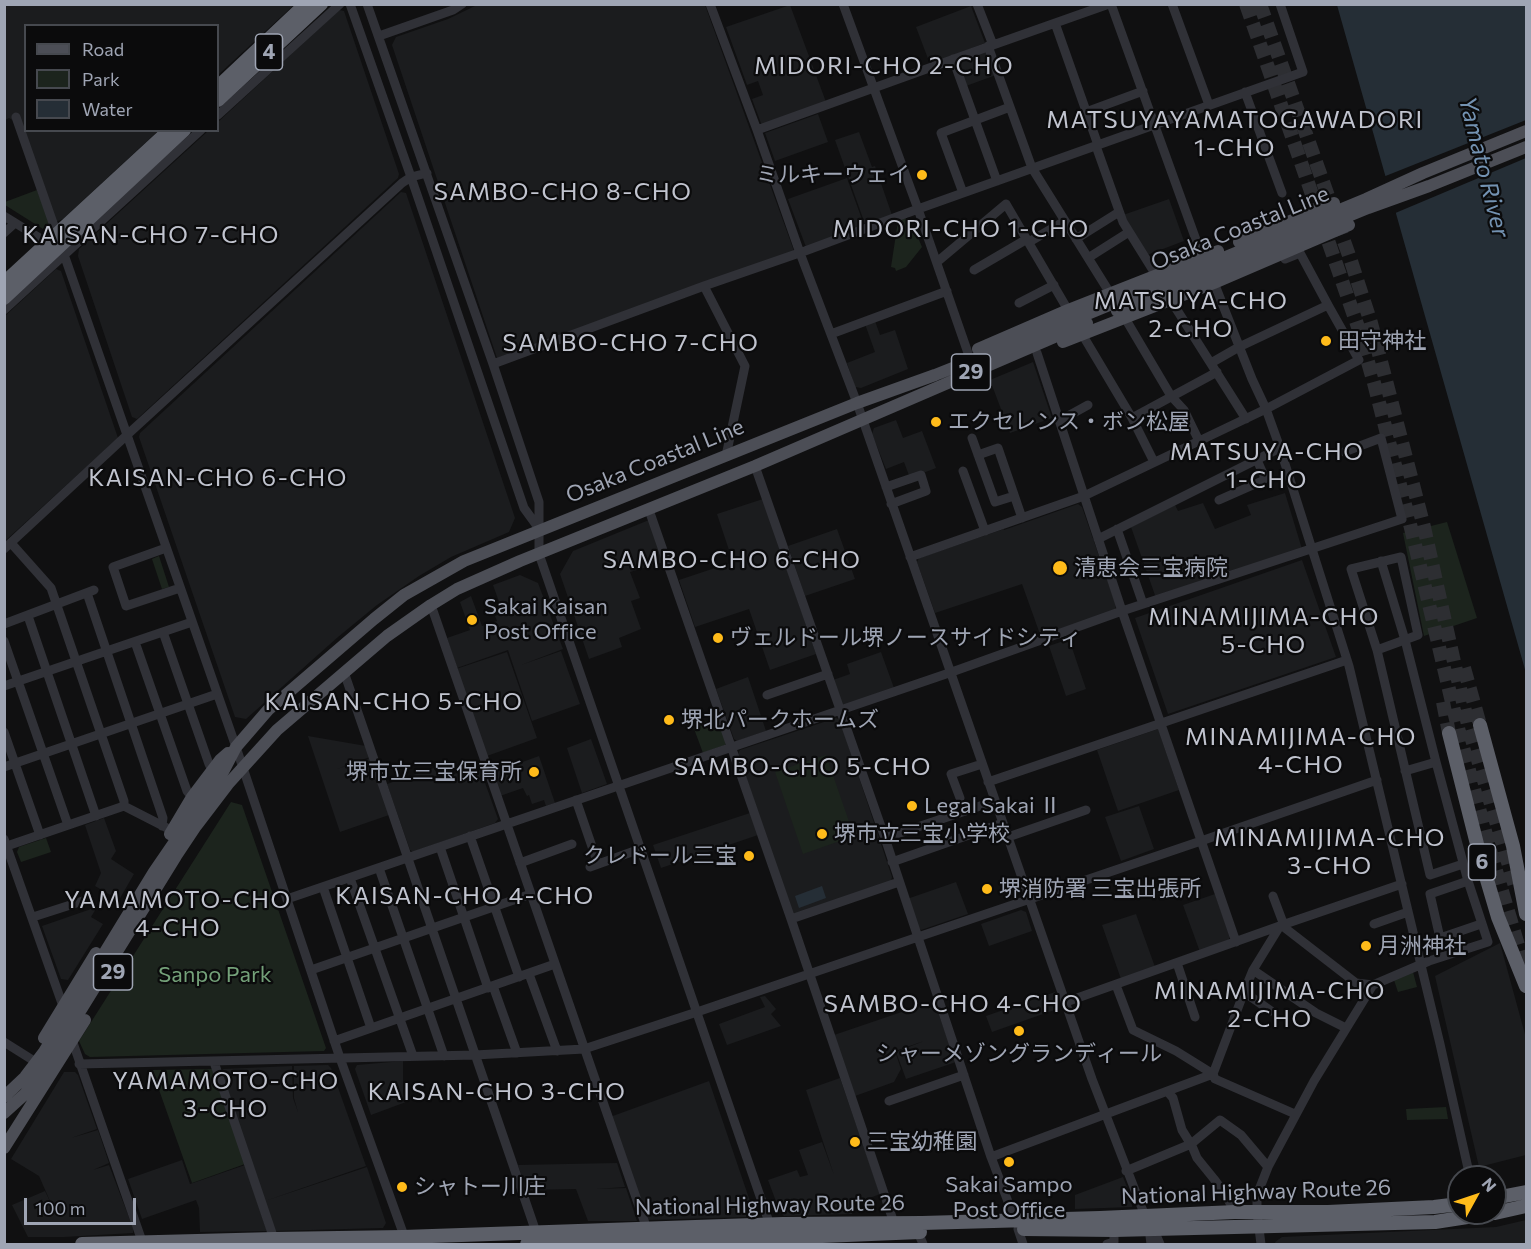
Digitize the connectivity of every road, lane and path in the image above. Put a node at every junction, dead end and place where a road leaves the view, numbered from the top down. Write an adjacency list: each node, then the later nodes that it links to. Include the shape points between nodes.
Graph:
1 (306, 4): 17 (highway, 4)
2 (321, 4): 21 (highway, 4)
3 (339, 4): 25 (street)
4 (350, 4): 38 (street)
5 (367, 4): 14 (street)
6 (462, 4): 14 (street)
7 (843, 4): 18 (street)
8 (977, 4): 15 (street)
9 (1110, 4): 13 (street); 19 (street)
10 (1172, 4): 22 (street)
11 (1280, 4): 20 (street, via 1303,72)
12 (714, 6): 29 (street)
13 (1055, 23): 15 (street); 24 (street)
14 (379, 36): 37 (street)
15 (990, 46): 16 (street); 23 (street)
16 (953, 59): 18 (street); 27 (street)
17 (219, 86)
18 (873, 87): 29 (street); 43 (street)
19 (1143, 90): 24 (street); 28 (street)
20 (1245, 92): 22 (street); 41 (street)
21 (219, 99)
22 (1209, 105): 28 (street)
23 (1010, 107): 27 (street); 36 (street)
24 (1086, 112): 34 (street)
25 (219, 114)
26 (16, 117): 53 (street)
27 (975, 120): 39 (street); 40 (street, via 941,133)
28 (1155, 124): 34 (street); 54 (street)
29 (757, 130): 52 (street)
30 (1527, 131): 42 (main road, Osaka Coastal Line / 29, via 1423,173)
31 (168, 132): 59 (highway)
32 (182, 132): 65 (highway)
33 (199, 132): 53 (street)
34 (1097, 145): 36 (street); 44 (street)
35 (1527, 147): 42 (main road, 29, via 1429,186)
36 (1032, 168): 39 (street); 46 (street)
37 (427, 173): 38 (street); 77 (street)
38 (411, 177): 87 (street); 106 (street, via 524,508)
39 (997, 181): 40 (street)
40 (963, 193): 43 (street)
41 (1282, 193)
42 (1367, 204): 54 (main road, 29, via 1273,228); 61 (main road, 29, via 1276,256); 71 (main road, Osaka Coastal Line / 29)
43 (918, 209): 52 (street); 56 (street)
44 (1119, 212): 48 (street); 50 (street)
45 (4, 216): 47 (street)
46 (1065, 221): 50 (street); 51 (street)
47 (15, 224): 49 (street); 53 (street)
48 (1129, 232): 55 (street); 58 (street)
49 (4, 233)
50 (1076, 239): 55 (street)
51 (1028, 241): 56 (street, via 1006,204); 57 (street); 60 (street)
52 (800, 253): 62 (street); 72 (street)
53 (65, 254): 69 (street); 87 (street)
54 (1202, 257): 58 (main road); 61 (street)
55 (1088, 258): 64 (street)
56 (937, 262): 63 (street)
57 (974, 270)
58 (1156, 275): 64 (main road)
59 (4, 283)
60 (1054, 285): 67 (street); 71 (street)
61 (1215, 285): 66 (main road); 68 (street, via 1300,252); 73 (street)
62 (704, 286): 77 (street); 93 (street, via 745,366)
63 (946, 291): 72 (street); 75 (street)
64 (1110, 293): 70 (street); 71 (main road)
65 (4, 298)
66 (1170, 299): 70 (main road); 76 (street)
67 (1019, 303)
68 (1328, 305): 73 (street); 82 (street, via 1359,360)
69 (4, 310)
70 (1125, 317): 71 (main road); 79 (street)
71 (1077, 322): 74 (main road); 75 (main road); 80 (main road, Osaka Coastal Line / 29); 83 (street); 84 (main road, Osaka Coastal Line / 29)
72 (831, 334): 80 (street)
73 (1239, 347): 76 (street); 82 (street)
74 (1037, 352): 84 (main road, via 931,397); 86 (street)
75 (968, 353): 80 (main road)
76 (1211, 363): 78 (street)
77 (493, 364): 106 (street, via 539,502)
78 (1217, 372): 79 (street); 85 (street)
79 (1171, 396): 83 (street); 89 (street, via 1184,410)
80 (857, 403): 84 (street); 93 (main road, Osaka Coastal Line)
81 (1088, 405): 86 (street)
82 (1266, 409): 85 (street); 90 (street)
83 (1132, 417): 95 (street)
84 (862, 419): 96 (main road, Osaka Coastal Line); 99 (street)
85 (1246, 419): 89 (street)
86 (1059, 420): 101 (street)
87 (127, 435): 109 (street); 110 (street)
88 (972, 438): 92 (street)
89 (1199, 441): 95 (street)
90 (1280, 448): 94 (street); 111 (street)
91 (1344, 452): 111 (street, via 1381,438 1402,519)
92 (978, 455): 100 (street, via 995,502); 100 (street, via 998,448)
93 (726, 456): 106 (main road, Osaka Coastal Line)
94 (1257, 460): 98 (street); 98 (street, via 1265,478 1262,481 1222,499)
95 (1154, 462): 101 (street)
96 (755, 466): 103 (main road, Osaka Coastal Line); 134 (street)
97 (963, 471): 107 (street)
98 (1216, 480): 105 (street)
99 (886, 487): 102 (street); 102 (street, via 921,475 926,490)
100 (1014, 496): 104 (street)
101 (1084, 496): 104 (street); 108 (street)
102 (891, 504): 113 (street)
103 (649, 510): 112 (main road, Osaka Coastal Line); 150 (street)
104 (1022, 518): 107 (street)
105 (1117, 529): 108 (street); 117 (street)
106 (540, 530): 112 (street); 149 (main road, Osaka Coastal Line / 29, via 464,561 404,595 268,710)
107 (984, 531): 113 (street)
108 (1098, 539): 119 (street)
109 (8, 546): 118 (street, via 51,588)
110 (166, 548): 115 (street); 115 (street, via 113,567 126,606)
111 (1312, 549): 117 (street); 129 (street)
112 (539, 554): 116 (main road, Osaka Coastal Line / 29); 161 (street)
113 (910, 557): 133 (street)
114 (1381, 561): 124 (street); 124 (street, via 1401,557 1418,635); 127 (street, via 1351,569)
115 (180, 588): 121 (street)
116 (431, 604): 132 (main road, Osaka Coastal Line / 29); 171 (street)
117 (1143, 604): 119 (street)
118 (57, 605): 120 (street); 128 (street, via 91,592); 130 (street)
119 (1122, 611): 133 (street); 142 (street)
120 (28, 616): 122 (street); 131 (street)
121 (192, 622): 123 (street); 137 (street)
122 (4, 624)
123 (163, 632): 126 (street); 139 (street)
124 (1405, 640): 127 (street); 152 (street)
125 (4, 641): 135 (street)
126 (135, 642): 128 (street); 141 (street)
127 (1377, 650): 158 (street)
128 (106, 652): 130 (street); 143 (street)
129 (1347, 660): 142 (street); 159 (street)
130 (76, 662): 131 (street); 147 (street)
131 (46, 671): 135 (street); 148 (street)
132 (344, 672): 156 (main road, Osaka Coastal Line / 29, via 277,730); 183 (street)
133 (949, 673): 140 (street); 154 (street)
134 (828, 674): 138 (street); 140 (street)
135 (18, 681): 136 (street); 151 (street)
136 (4, 686)
137 (217, 693): 139 (street); 149 (street)
138 (767, 695)
139 (188, 704): 141 (street); 157 (street)
140 (840, 709): 150 (street); 177 (street)
141 (159, 714): 143 (street); 163 (street)
142 (1161, 722): 160 (street); 178 (street)
143 (130, 724): 147 (street); 173 (street)
144 (1480, 724): 200 (highway, 6)
145 (4, 732): 153 (street)
146 (1449, 733): 224 (highway, 6, via 1498,917)
147 (101, 734): 148 (street); 167 (street)
148 (71, 744): 151 (street); 169 (street)
149 (236, 747): 156 (street); 157 (main road, 29); 212 (main road, Osaka Coastal Line / 29, via 154,872)
150 (731, 747): 161 (street); 203 (street)
151 (44, 753): 153 (street); 172 (street)
152 (1436, 762): 158 (street); 186 (street)
153 (15, 763): 155 (street); 174 (street)
154 (982, 764): 160 (street); 164 (street, via 951,774)
155 (4, 766)
156 (243, 767): 162 (main road, Osaka Coastal Line / 29); 195 (street)
157 (212, 770): 163 (main road, 29)
158 (1405, 771): 186 (street, via 1430,875)
159 (1377, 780): 178 (street); 191 (street)
160 (988, 782): 166 (street)
161 (618, 785): 165 (street); 182 (street)
162 (220, 795): 212 (main road, Osaka Coastal Line / 29); 239 (main road, 29)
163 (192, 797): 173 (main road, 29)
164 (960, 798)
165 (576, 800): 171 (street); 182 (street, via 594,866)
166 (995, 801): 170 (street); 177 (street)
167 (124, 806): 169 (street); 173 (street)
168 (1086, 810): 176 (street, via 1052,818)
169 (96, 816): 172 (street)
170 (1003, 823): 176 (street); 184 (street)
171 (507, 824): 175 (street); 185 (street)
172 (68, 825): 174 (street)
173 (167, 829): 229 (main road, 29)
174 (40, 835): 179 (street)
175 (470, 836): 181 (street); 198 (street)
176 (1008, 837): 196 (street)
177 (885, 838): 184 (street)
178 (1201, 841): 196 (street); 210 (street)
179 (5, 844): 201 (street)
180 (572, 844): 185 (street)
181 (440, 847): 183 (street); 202 (street)
182 (640, 849): 232 (street)
183 (408, 858): 187 (street); 207 (street)
184 (892, 862): 190 (street)
185 (520, 863): 193 (street)
186 (1463, 864): 189 (street)
187 (379, 868): 188 (street); 209 (street)
188 (350, 878): 192 (street); 211 (street)
189 (1468, 881): 205 (street); 205 (street, via 1430,894 1440,938)
190 (899, 882): 203 (street); 208 (street)
191 (1402, 884): 199 (street); 206 (street)
192 (322, 887): 195 (street); 213 (street)
193 (531, 894): 198 (street); 215 (street)
194 (1273, 896): 206 (street)
195 (287, 899): 217 (street)
196 (1029, 899): 208 (street); 228 (street)
197 (83, 903): 201 (street)
198 (496, 907): 202 (street); 221 (street)
199 (1408, 912): 204 (street); 216 (street)
200 (1527, 914)
201 (33, 917): 229 (street)
202 (464, 918): 207 (street); 225 (street)
203 (791, 919): 219 (street)
204 (1374, 924)
205 (1481, 924): 216 (street, via 1488,942)
206 (1282, 925): 210 (street); 218 (street); 223 (street, via 1356,983)
207 (432, 928): 209 (street); 227 (street)
208 (917, 937): 219 (street); 251 (street)
209 (404, 938): 211 (street); 230 (street)
210 (1236, 942): 214 (street)
211 (375, 948): 213 (street); 234 (street)
212 (108, 958): 253 (main road, Osaka Coastal Line / 29, via 44,1052); 256 (main road, Osaka Coastal Line / 29, via 43,1071)
213 (347, 958): 217 (street); 235 (street)
214 (1177, 963): 222 (street); 233 (street)
215 (555, 964): 220 (street); 240 (street)
216 (1420, 965): 223 (street); 262 (street)
217 (311, 970): 237 (street)
218 (1253, 970): 226 (street); 236 (street)
219 (808, 973): 232 (street); 274 (street)
220 (529, 974): 221 (street); 241 (street)
221 (519, 977): 225 (street)
222 (1116, 985): 228 (street); 250 (street, via 1133,1030)
223 (1372, 985): 236 (street)
224 (1527, 986)
225 (490, 987): 227 (street); 242 (street)
226 (1244, 992): 231 (street); 250 (street)
227 (456, 999): 230 (street); 243 (street)
228 (1066, 1002): 258 (street)
229 (63, 1005): 239 (street); 247 (main road, 29)
230 (428, 1009): 234 (street); 245 (street)
231 (1271, 1011)
232 (697, 1012): 240 (street); 278 (street)
233 (1195, 1017)
234 (400, 1018): 235 (street); 244 (street)
235 (371, 1028): 237 (street)
236 (1346, 1029): 257 (street)
237 (334, 1041): 246 (street)
238 (4, 1042): 247 (street)
239 (72, 1042): 249 (street); 260 (main road, 29)
240 (584, 1049): 241 (street); 279 (street)
241 (557, 1051): 242 (street)
242 (517, 1053): 243 (street)
243 (475, 1055): 245 (street); 277 (street)
244 (413, 1056): 245 (street); 246 (street)
245 (444, 1056)
246 (340, 1058): 248 (street); 282 (street)
247 (31, 1059): 255 (main road, 29)
248 (214, 1062): 249 (street); 281 (street)
249 (79, 1064): 283 (street)
250 (1213, 1074): 252 (street); 257 (street, via 1215,1079)
251 (964, 1075): 254 (street, via 919,1086); 261 (street)
252 (1168, 1092): 258 (street); 259 (street)
253 (4, 1097)
254 (889, 1101)
255 (4, 1104)
256 (4, 1113)
257 (1295, 1114): 263 (street)
258 (1105, 1115): 261 (street); 264 (street)
259 (1191, 1144): 263 (street, via 1220,1120 1241,1135); 264 (street); 270 (street)
260 (4, 1148)
261 (991, 1157): 275 (street)
262 (1467, 1165)
263 (1268, 1167): 271 (street, via 1257,1195)
264 (1126, 1171): 273 (street)
265 (1527, 1192): 266 (highway)
266 (1507, 1196)
267 (1447, 1205): 271 (highway, National Highway Route 26)
268 (1527, 1206): 269 (highway, National Highway Route 26)
269 (1507, 1210)
270 (1235, 1212): 271 (highway, National Highway Route 26); 273 (highway, National Highway Route 26)
271 (1258, 1219): 272 (highway, National Highway Route 26); 273 (highway, National Highway Route 26); 290 (street)
272 (1447, 1220)
273 (1147, 1222): 275 (highway, National Highway Route 26); 276 (highway, National Highway Route 26); 288 (street); 289 (street)
274 (894, 1223): 275 (highway, National Highway Route 26); 278 (highway, National Highway Route 26)
275 (1016, 1225): 276 (highway, National Highway Route 26); 280 (highway, National Highway Route 26); 286 (street)
276 (1114, 1230): 287 (street, via 1114,1242)
277 (536, 1232): 279 (highway, National Highway Route 26); 282 (highway, National Highway Route 26)
278 (774, 1236): 279 (highway, National Highway Route 26); 280 (highway, National Highway Route 26)
279 (650, 1238): 285 (highway, National Highway Route 26)
280 (920, 1238)
281 (274, 1239): 282 (highway, National Highway Route 26); 283 (highway, National Highway Route 26)
282 (405, 1241)
283 (143, 1244): 284 (highway, National Highway Route 26)
284 (82, 1245)
285 (527, 1245)
286 (1023, 1245)
287 (1107, 1245)
288 (1151, 1245)
289 (1160, 1245)
290 (1261, 1245)

